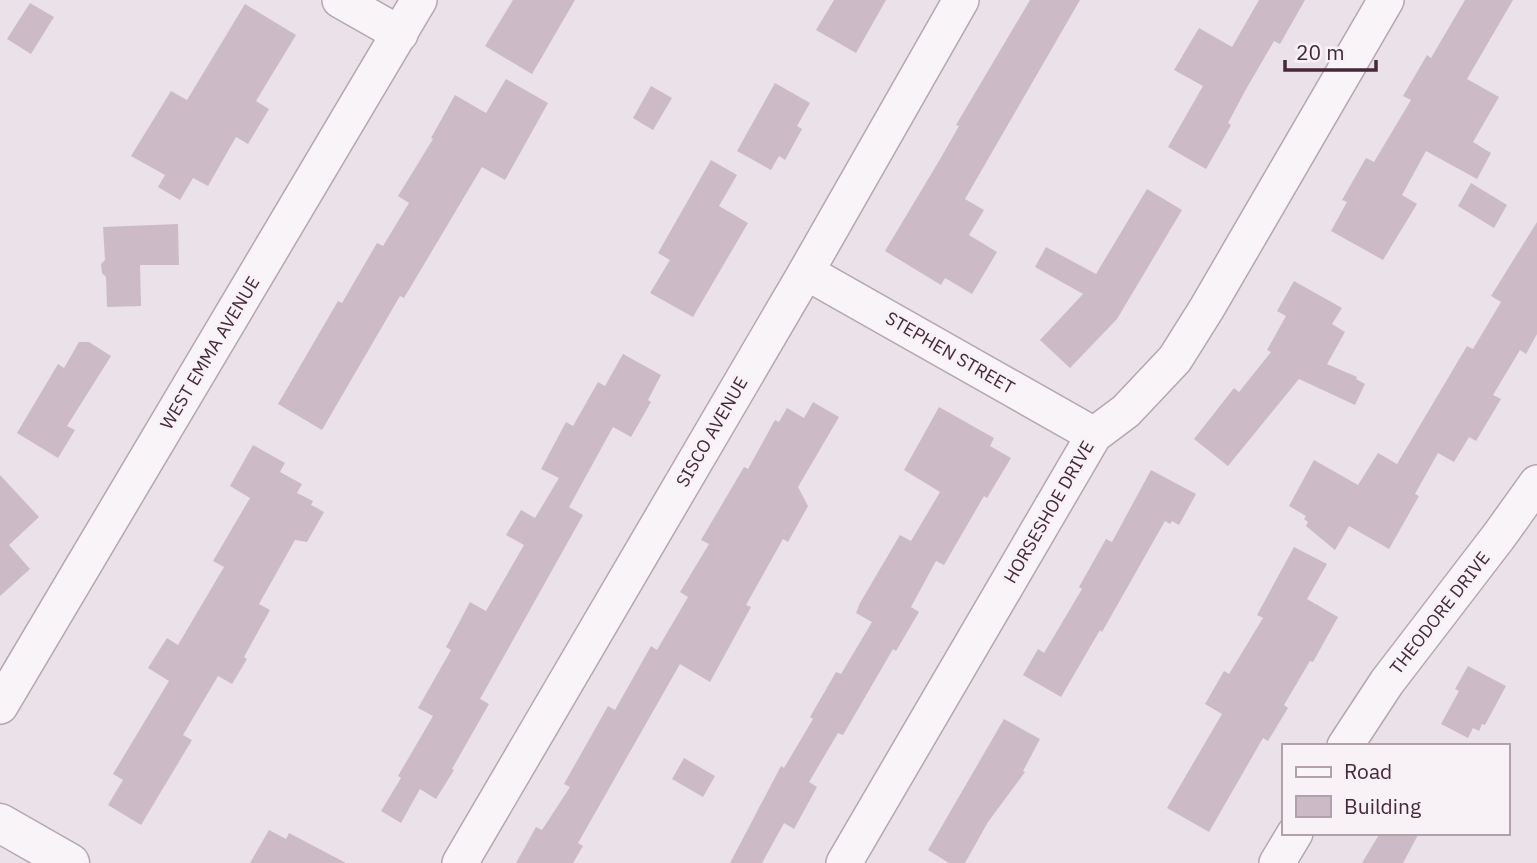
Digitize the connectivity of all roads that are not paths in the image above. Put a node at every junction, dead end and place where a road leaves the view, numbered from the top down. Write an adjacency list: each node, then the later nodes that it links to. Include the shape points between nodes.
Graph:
1 (340, 0): 5 (street)
2 (419, 0): 5 (street, WEST EMMA AVENUE)
3 (961, 0): 6 (street, SISCO AVENUE)
4 (1386, 0): 7 (street, HORSESHOE DRIVE, via 1175,359 1126,411)
5 (400, 34): 9 (street, WEST EMMA AVENUE)
6 (806, 272): 7 (street, STEPHEN STREET); 14 (street, SISCO AVENUE)
7 (1094, 435): 15 (street, HORSESHOE DRIVE)
8 (1537, 482): 10 (street, THEODORE DRIVE, via 1387,682)
9 (0, 706)
10 (1346, 744)
11 (0, 823): 13 (street)
12 (1293, 835): 16 (street)
13 (70, 863)
14 (460, 863)
15 (844, 863)
16 (1277, 863)

